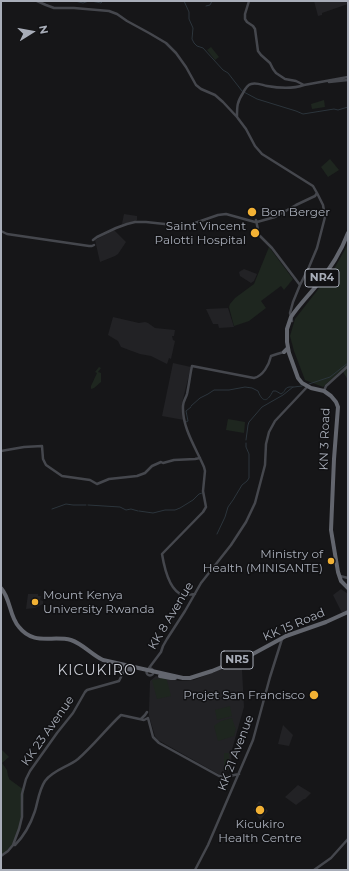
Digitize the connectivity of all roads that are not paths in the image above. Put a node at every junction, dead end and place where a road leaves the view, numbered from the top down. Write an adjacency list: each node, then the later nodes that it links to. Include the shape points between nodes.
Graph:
1 (37, 1): 5 (main road, via 52,7 109,11 149,33 176,53 196,85 219,98)
2 (249, 1): 4 (main road, via 246,22 254,26 261,56 270,63 274,72)
3 (348, 78): 4 (main road)
4 (302, 85): 5 (main road, via 290,88 252,84 245,89 237,102)
5 (237, 117): 6 (main road, via 262,154 310,183)
6 (318, 192): 7 (main road, via 317,195 275,217); 10 (main road, via 325,212 324,223 317,248)
7 (256, 221): 8 (main road, via 226,214 185,225 135,222 119,226 97,237 93,240 93,246); 10 (main road, via 259,235)
8 (1, 231)
9 (348, 235): 11 (highway, NR4, via 339,254 319,283)
10 (300, 285): 11 (main road)
11 (291, 316): 12 (highway, NR4, via 286,338)
12 (288, 352): 14 (highway, NR4); 14 (highway); 17 (main road, via 271,356 269,364 256,378 192,366 183,407 188,431)
13 (348, 366): 15 (main road, via 326,386)
14 (306, 386): 15 (highway, KN 3 Road); 22 (main road, KK 8 Avenue, via 272,426 267,440 265,465 256,502 231,545)
15 (324, 391): 18 (highway, KN 3 Road, via 334,399 338,409 331,524 336,568)
16 (1, 451): 17 (main road, via 42,446 45,463 60,474 90,480 97,484 109,479 138,476 161,462)
17 (200, 459): 22 (main road, via 205,471 203,491 206,508 162,554 167,575 177,592 183,595)
18 (341, 578): 19 (main road); 20 (highway, KN 3 Road)
19 (348, 578)
20 (348, 587)
21 (1, 589): 25 (highway, KK 15 Road / NR5, via 12,620 23,634 43,641 66,640 80,645 101,660)
22 (195, 594): 27 (main road, KK 8 Avenue, via 151,665)
23 (348, 613): 24 (highway, KK 15 Road / NR5)
24 (281, 639): 28 (highway, KK 15 Road / NR5, via 249,657 200,677); 32 (main road, KK 21 Avenue, via 253,740)
25 (121, 665): 26 (highway); 27 (highway); 28 (highway, KK 15 Road / NR5)
26 (125, 668): 27 (highway); 34 (main road, KK 23 Avenue, via 119,681 85,692 73,713 30,771 22,794 21,823)
27 (150, 671): 28 (highway)
28 (174, 677)
29 (147, 712): 30 (main road)
30 (142, 719): 31 (main road); 31 (main road, via 148,718); 34 (main road, via 121,715 77,760 46,780 32,819)
31 (149, 722): 32 (main road, via 153,737 166,747 222,777)
32 (239, 774): 36 (main road, KK 21 Avenue)
33 (348, 839): 37 (main road, via 331,858)
34 (13, 845): 35 (main road, KK 23 Avenue)
35 (1, 856)
36 (195, 870)
37 (314, 870)

